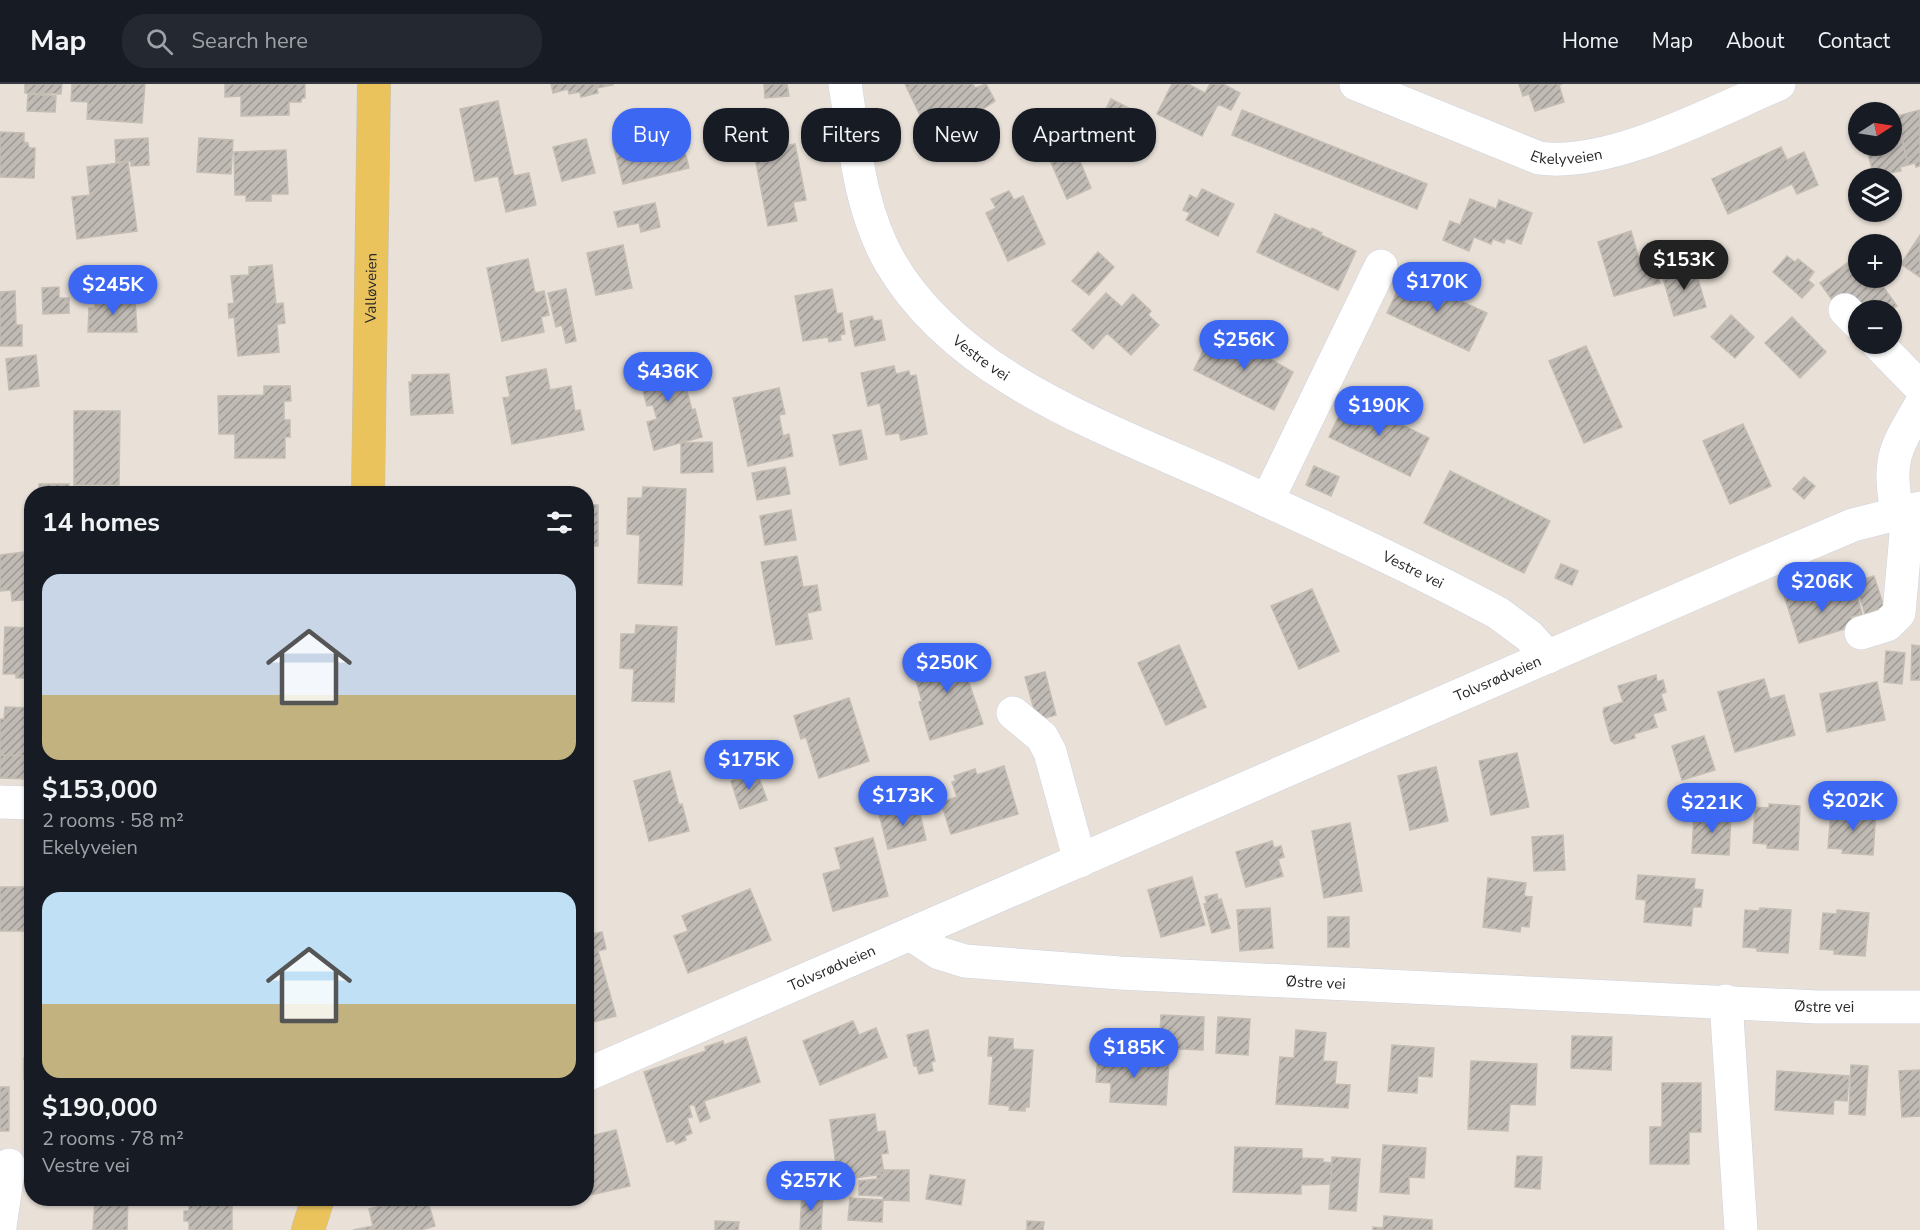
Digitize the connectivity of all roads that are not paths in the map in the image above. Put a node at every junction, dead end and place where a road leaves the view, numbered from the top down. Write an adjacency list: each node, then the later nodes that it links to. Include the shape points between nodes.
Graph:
1 (374, 84): 9 (main road, Valløveien)
2 (845, 84): 10 (street, Vestre vei, via 865,207 889,261 942,330 1015,382 1050,401)
3 (1356, 84): 4 (street, Ekelyveien, via 1539,158 1557,161 1588,158 1634,145)
4 (1779, 84)
5 (1381, 266): 10 (street)
6 (1888, 354): 7 (street)
7 (1920, 387)
8 (1920, 406): 11 (street, via 1895,453 1891,477)
9 (368, 486)
10 (1267, 501): 13 (street, Vestre vei, via 1498,613 1529,636)
11 (1907, 511): 12 (street, via 1899,613 1887,625); 13 (street, Tolvsrødveien, via 1843,530)
12 (1861, 633)
13 (1548, 657): 17 (street, Tolvsrødveien)
14 (1013, 713): 17 (street, via 1042,737 1050,752)
15 (0, 802): 16 (street)
16 (24, 803)
17 (1080, 861): 18 (street, Tolvsrødveien)
18 (912, 935): 19 (street, Østre vei, via 939,952 977,962 1132,974); 21 (street, Tolvsrødveien)
19 (1726, 1001): 20 (street, Østre vei, via 1817,1007); 26 (street)
20 (1920, 1007)
21 (594, 1072)
22 (14, 1165): 24 (street)
23 (316, 1206): 25 (main road)
24 (0, 1227)
25 (308, 1230)
26 (1741, 1230)

